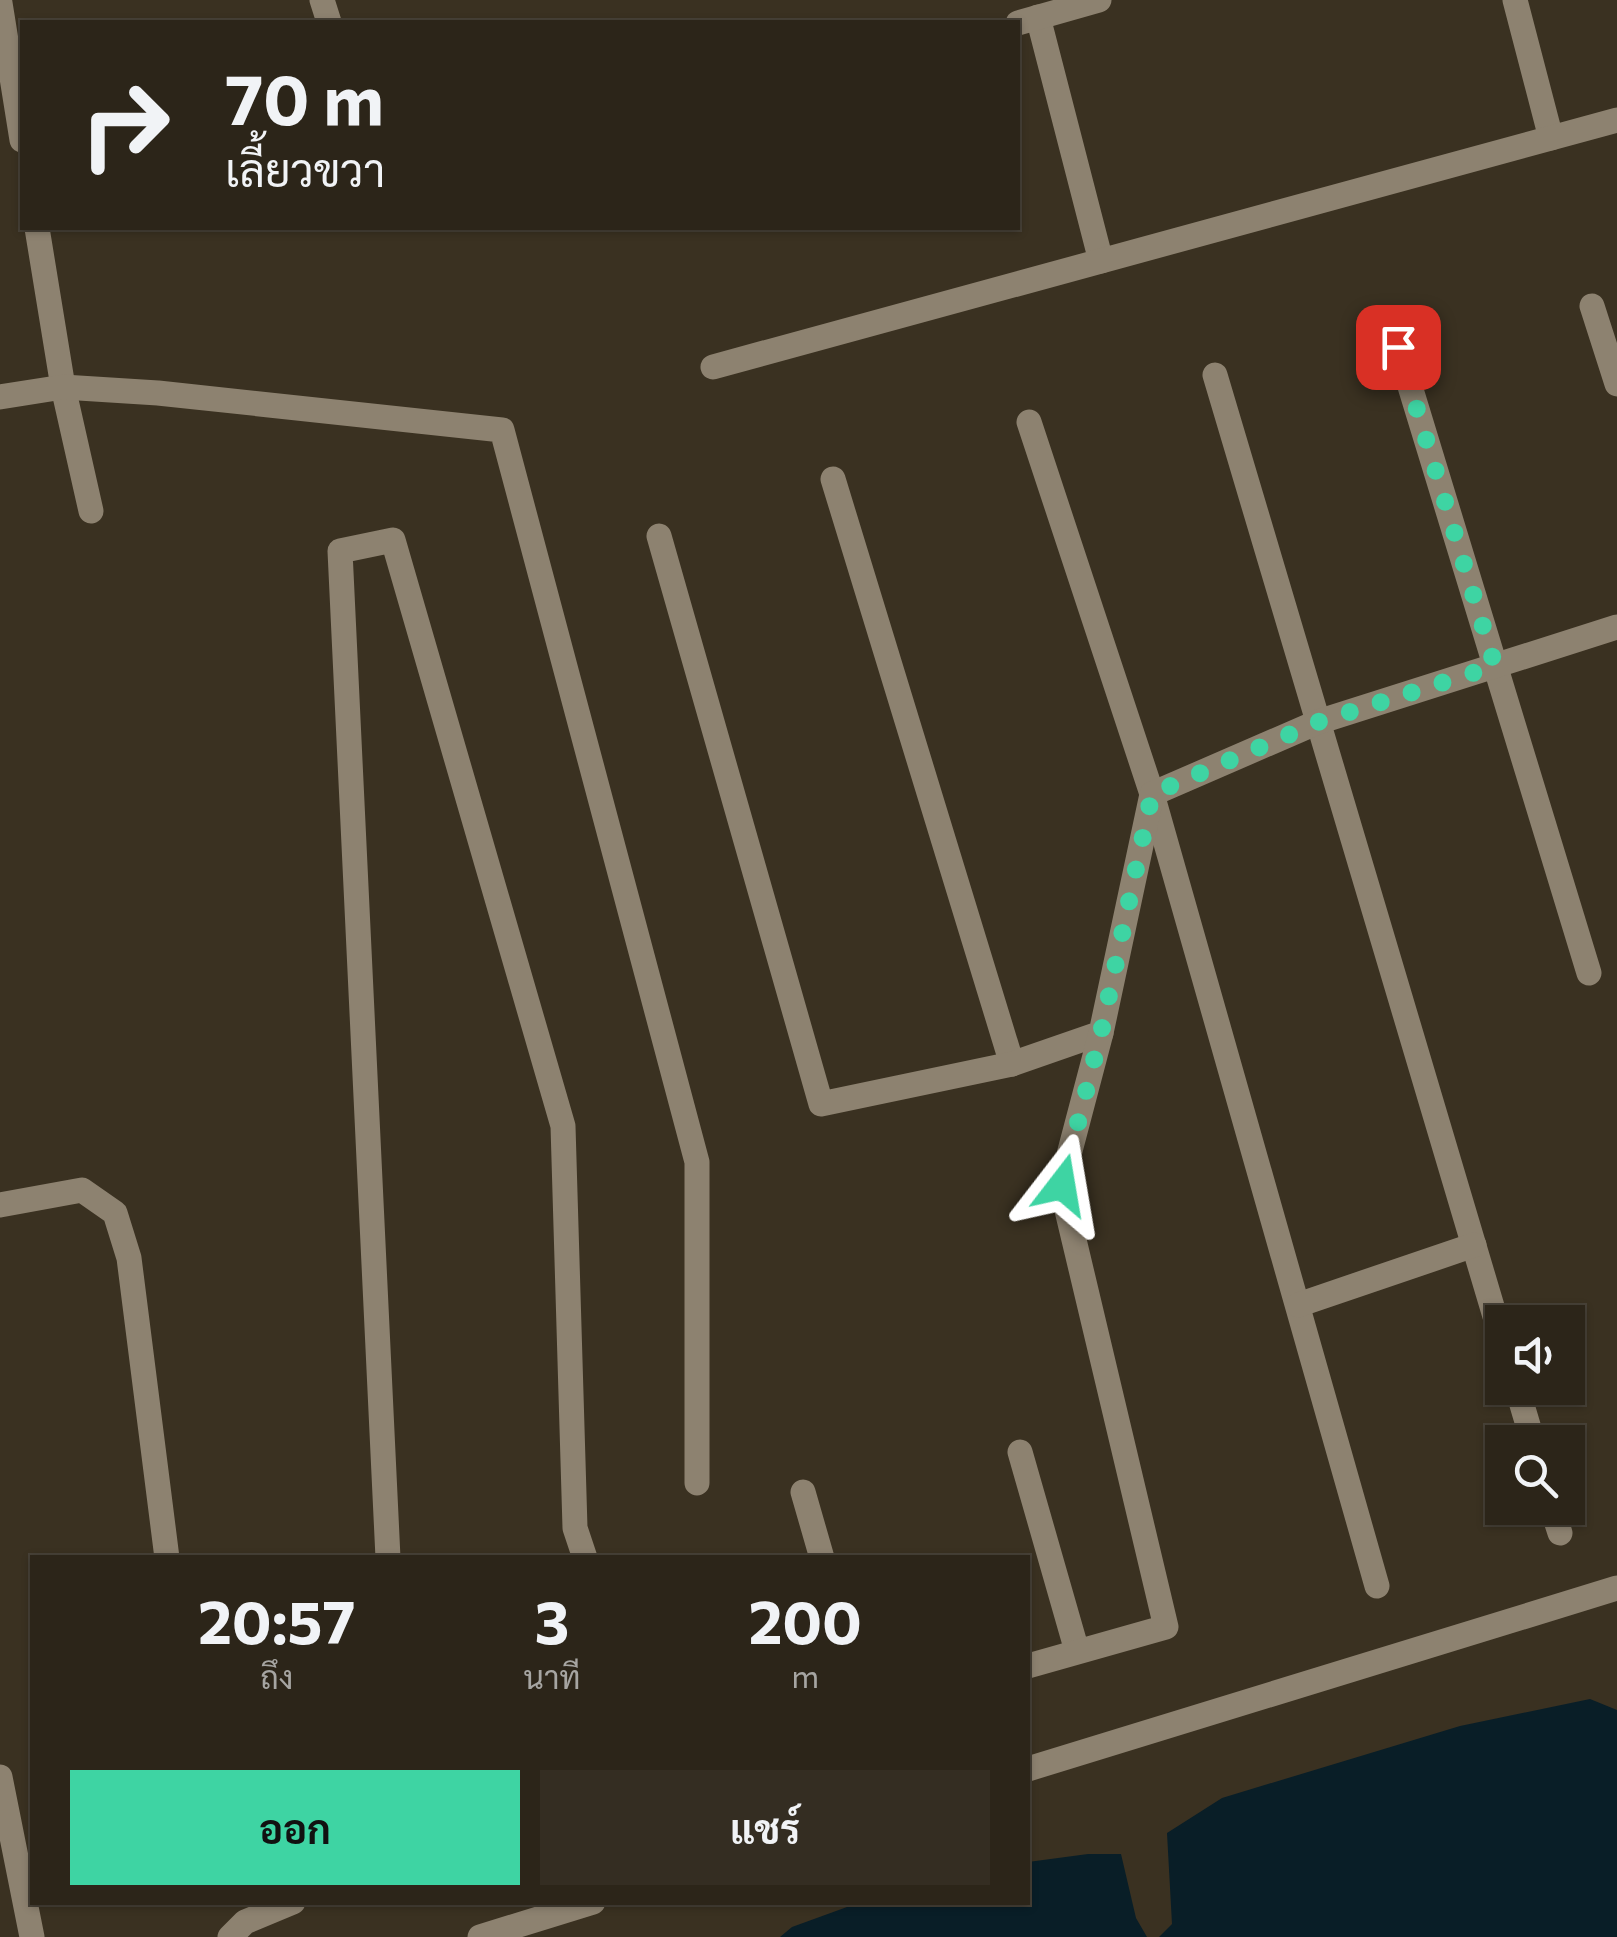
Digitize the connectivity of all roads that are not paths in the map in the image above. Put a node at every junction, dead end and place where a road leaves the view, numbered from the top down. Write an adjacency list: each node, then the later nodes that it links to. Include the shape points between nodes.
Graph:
1 (1100, 0): 4 (street)
2 (1514, 0): 7 (street)
3 (0, 3): 6 (street)
4 (1028, 20): 9 (street)
5 (1617, 120): 7 (street)
6 (20, 128)
7 (1551, 138): 9 (street)
8 (37, 230): 15 (street)
9 (1101, 261): 12 (street)
10 (1592, 306): 14 (street)
11 (1398, 347): 22 (street)
12 (713, 367)
13 (1215, 375): 23 (street)
14 (1617, 384)
15 (63, 387): 16 (street); 19 (street); 33 (street, via 502,430 697,1162)
16 (0, 398)
17 (1029, 422): 24 (street)
18 (833, 479): 27 (street)
19 (91, 511)
20 (660, 536): 27 (street, via 821,1104)
21 (1617, 628): 22 (street)
22 (1495, 666): 23 (street); 25 (street)
23 (1318, 722): 24 (street); 29 (street)
24 (1152, 794): 26 (street); 30 (street)
25 (1589, 974)
26 (1101, 1033): 27 (street); 41 (street, via 1062,1185 1166,1627)
27 (1012, 1064)
28 (0, 1206): 35 (street, via 82,1190 115,1212 129,1258)
29 (1474, 1245): 30 (street); 31 (street)
30 (1298, 1305): 39 (street)
31 (1492, 1305)
32 (1020, 1452): 41 (street)
33 (697, 1482)
34 (803, 1492): 38 (street)
35 (167, 1555)
36 (388, 1555): 37 (street, via 340,551 393,540 563,1126 575,1528)
37 (584, 1555)
38 (821, 1555)
39 (1377, 1586)
40 (1617, 1588): 43 (street)
41 (1077, 1652): 42 (street)
42 (1030, 1665)
43 (1030, 1768)
44 (0, 1778): 48 (street)
45 (284, 1905): 47 (street)
46 (582, 1905): 49 (street)
47 (239, 1921)
48 (32, 1937)
49 (480, 1937)

